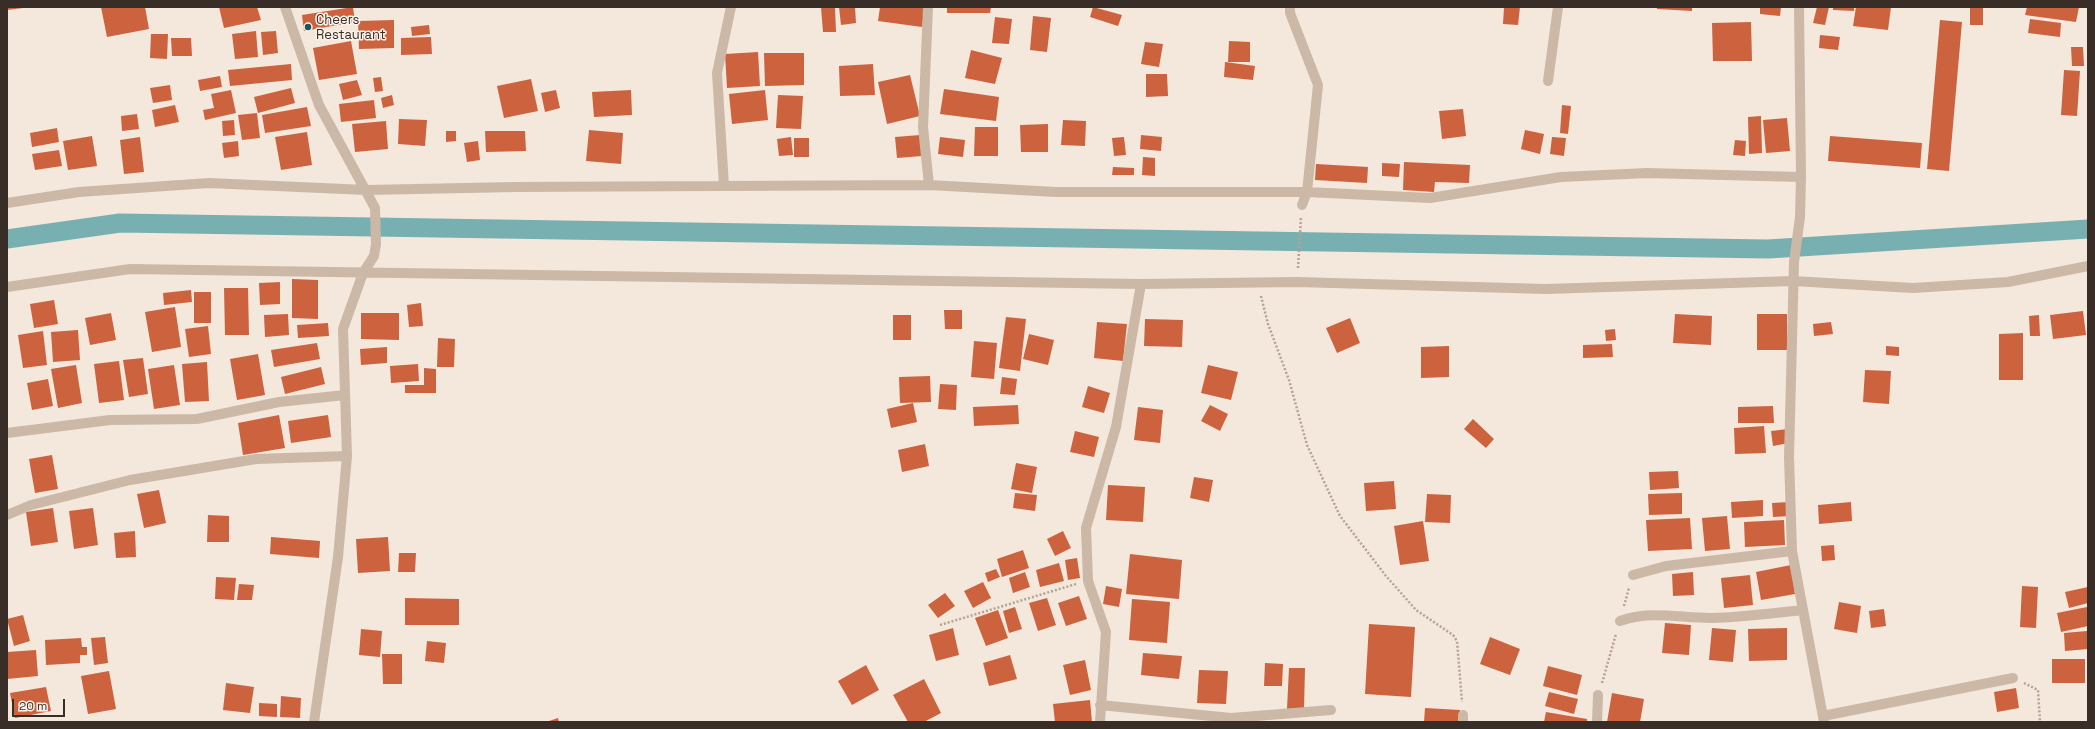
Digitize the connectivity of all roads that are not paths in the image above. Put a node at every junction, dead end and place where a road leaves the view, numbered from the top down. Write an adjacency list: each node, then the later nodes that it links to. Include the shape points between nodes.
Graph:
1 (285, 7): 11 (street, via 319,105)
2 (731, 7): 10 (street, via 718,73)
3 (928, 7): 9 (street, via 923,127)
4 (1290, 7): 12 (street, via 1290,13 1318,85)
5 (1558, 7): 7 (street)
6 (1799, 7): 8 (street)
7 (1548, 81)
8 (1801, 177): 12 (street, via 1647,173 1561,177 1430,198); 17 (street)
9 (929, 185): 10 (street); 12 (street, via 1056,192)
10 (724, 186): 11 (street)
11 (366, 190): 13 (street, via 209,183 79,192); 16 (street, via 375,208 376,244 374,256)
12 (1307, 192): 14 (street)
13 (7, 203)
14 (1302, 205)
15 (2088, 266): 17 (street, via 2008,282 1913,288)
16 (363, 273): 18 (street); 19 (street, via 130,269); 20 (street, via 343,329)
17 (1793, 281): 18 (street, via 1546,289 1258,282); 24 (street, via 1789,456)
18 (1141, 284): 30 (street, via 1116,427 1086,528 1088,581 1106,632)
19 (7, 287)
20 (345, 395): 21 (street, via 279,402 197,418 110,420); 22 (street)
21 (7, 433)
22 (347, 456): 23 (street, via 256,459 130,480 31,505); 33 (street, via 338,557)
23 (7, 515)
24 (1792, 551): 25 (street, via 1666,566); 26 (street)
25 (1633, 575)
26 (1803, 610): 27 (street, via 1711,618 1650,614); 32 (street)
27 (1620, 621)
28 (2013, 678): 32 (street)
29 (1598, 695): 35 (street)
30 (1100, 705): 31 (street, via 1231,718); 34 (street)
31 (1331, 710)
32 (1824, 719)
33 (314, 722)
34 (1100, 722)
35 (1597, 722)

